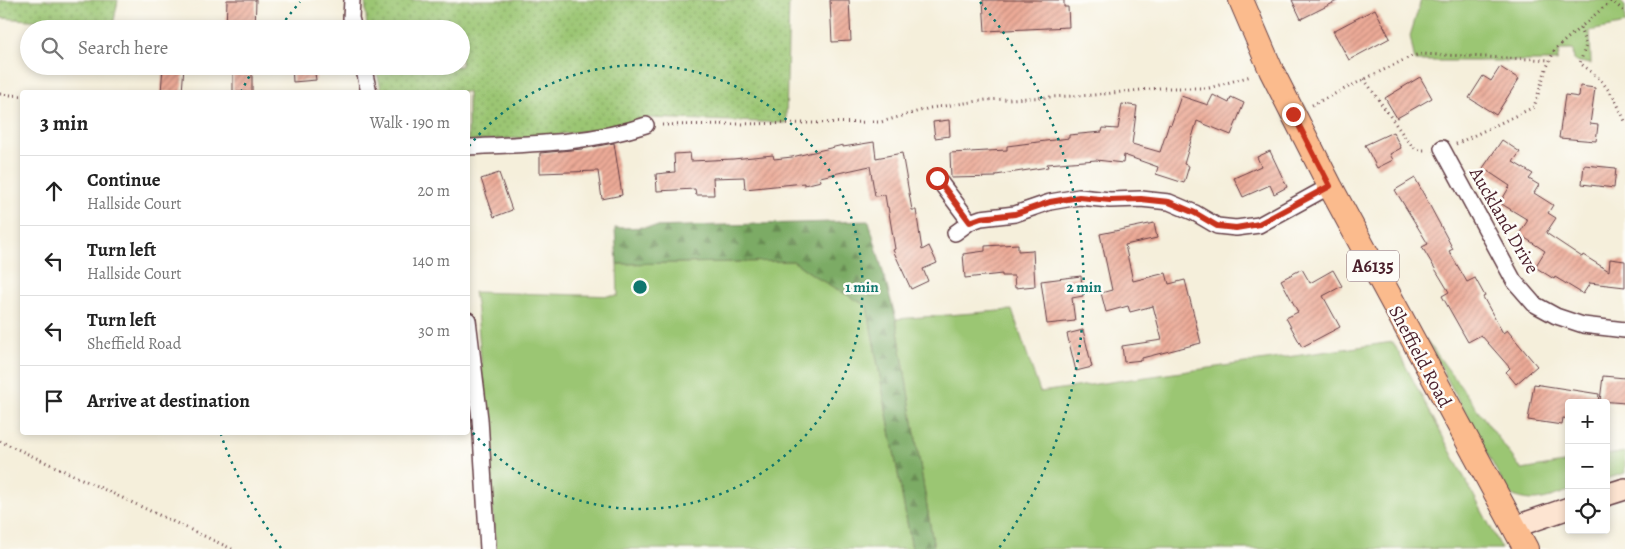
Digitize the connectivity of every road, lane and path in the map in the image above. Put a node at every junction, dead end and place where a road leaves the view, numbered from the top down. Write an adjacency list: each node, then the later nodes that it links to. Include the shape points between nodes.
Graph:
1 (352, 0): 5 (street)
2 (1241, 0): 8 (main road, Sheffield Road / A6135)
3 (1611, 0): 4 (path); 6 (path)
4 (1625, 12)
5 (352, 20)
6 (1580, 28): 7 (path, via 1555,49); 15 (path, via 1586,45 1580,63 1600,79 1615,99)
7 (1550, 60): 10 (path, via 1422,54); 18 (path, via 1534,107)
8 (1271, 70): 14 (main road, Sheffield Road / A6135); 16 (path, via 1209,88 1160,88 986,100 930,108 881,122)
9 (365, 75): 11 (street)
10 (1364, 79): 14 (path); 18 (path, via 1409,143 1417,150)
11 (369, 90)
12 (0, 94): 13 (path)
13 (20, 96)
14 (1293, 114): 20 (main road, Sheffield Road / A6135)
15 (1625, 121)
16 (646, 125): 17 (street, via 619,134 553,143)
17 (470, 147)
18 (1442, 149): 23 (street, Auckland Drive, via 1514,281 1534,304 1582,325)
19 (937, 178): 21 (street)
20 (1330, 186): 21 (street, via 1259,224 1236,228 1217,226 1169,202 1079,197); 29 (main road, Sheffield Road / A6135)
21 (970, 222): 22 (street)
22 (955, 232)
23 (1625, 330)
24 (470, 336): 31 (street, via 480,419)
25 (0, 441): 30 (path)
26 (1625, 489): 27 (street)
27 (1610, 494)
28 (1565, 509): 29 (street)
29 (1514, 527): 32 (main road, Sheffield Road / A6135)
30 (232, 549)
31 (488, 549)
32 (1526, 549)

